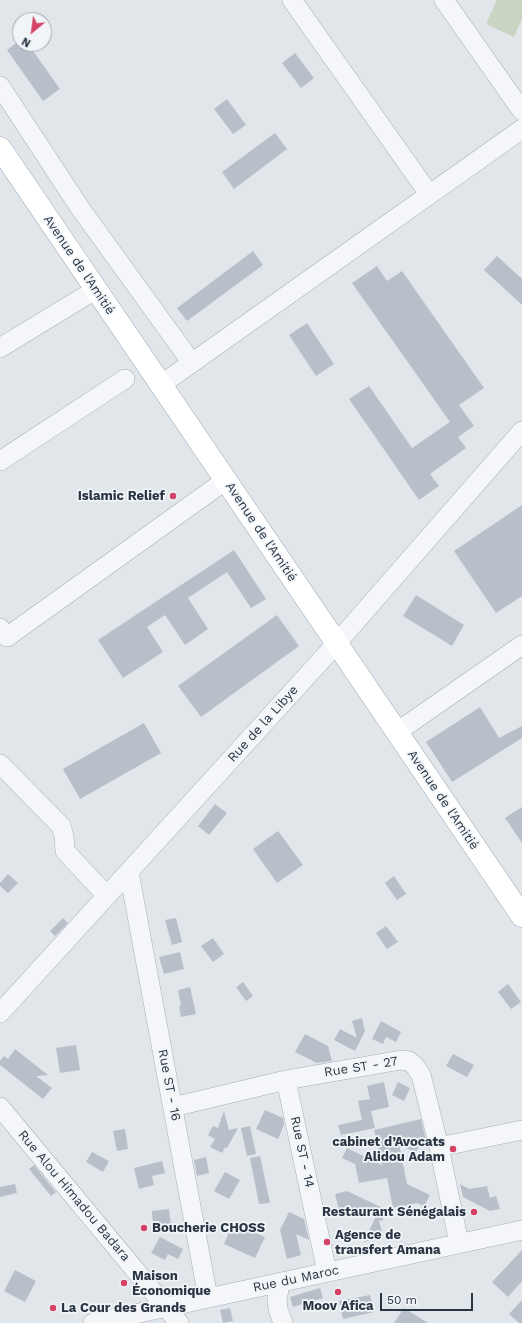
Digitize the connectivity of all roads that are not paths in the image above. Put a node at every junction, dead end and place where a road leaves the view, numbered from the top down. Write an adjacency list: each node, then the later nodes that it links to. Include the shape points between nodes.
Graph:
1 (292, 0): 7 (street)
2 (444, 0): 4 (street)
3 (0, 86): 10 (street, via 80,208)
4 (522, 111)
5 (522, 129): 7 (street)
6 (0, 148): 8 (main road, Avenue de l'Amitié)
7 (429, 194): 10 (street)
8 (95, 290): 9 (street); 12 (main road, Avenue de l'Amitié)
9 (0, 348)
10 (192, 363): 12 (street)
11 (125, 379): 14 (street)
12 (162, 384): 15 (main road, Avenue de l'Amitié)
13 (522, 431): 17 (street, Rue de la Libye)
14 (0, 461)
15 (226, 480): 16 (street, via 7,637); 17 (main road, Avenue de l'Amitié)
16 (0, 628)
17 (336, 644): 19 (main road, Avenue de l'Amitié); 21 (street, Rue de la Libye)
18 (522, 645): 19 (street)
19 (397, 732): 23 (main road, Avenue de l'Amitié)
20 (0, 764): 22 (street, via 61,826 65,851)
21 (129, 872): 22 (street, Rue de la Libye); 27 (street, Rue ST - 16)
22 (106, 895): 24 (street, Rue de la Libye)
23 (522, 916)
24 (0, 1013)
25 (286, 1080): 27 (street, Rue ST - 27); 29 (street, Rue ST - 27, via 401,1060 409,1061 416,1066 421,1075); 32 (street, Rue ST - 14)
26 (0, 1107): 35 (street, Rue Alou Himadou Badara)
27 (173, 1107): 34 (street, Rue ST - 16)
28 (522, 1130): 29 (street)
29 (439, 1147): 31 (street, Rue ST - 27)
30 (522, 1230): 31 (street, Rue du Maroc)
31 (459, 1243): 32 (street, Rue du Maroc)
32 (327, 1272): 33 (street, Rue du Maroc)
33 (281, 1282): 34 (street, Rue du Maroc); 38 (street, via 277,1298)
34 (208, 1298): 35 (street, Rue du Maroc)
35 (167, 1307): 36 (street, Rue du Maroc); 37 (street, Rue Alou Himadou Badara)
36 (94, 1323)
37 (179, 1323)
38 (283, 1323)

